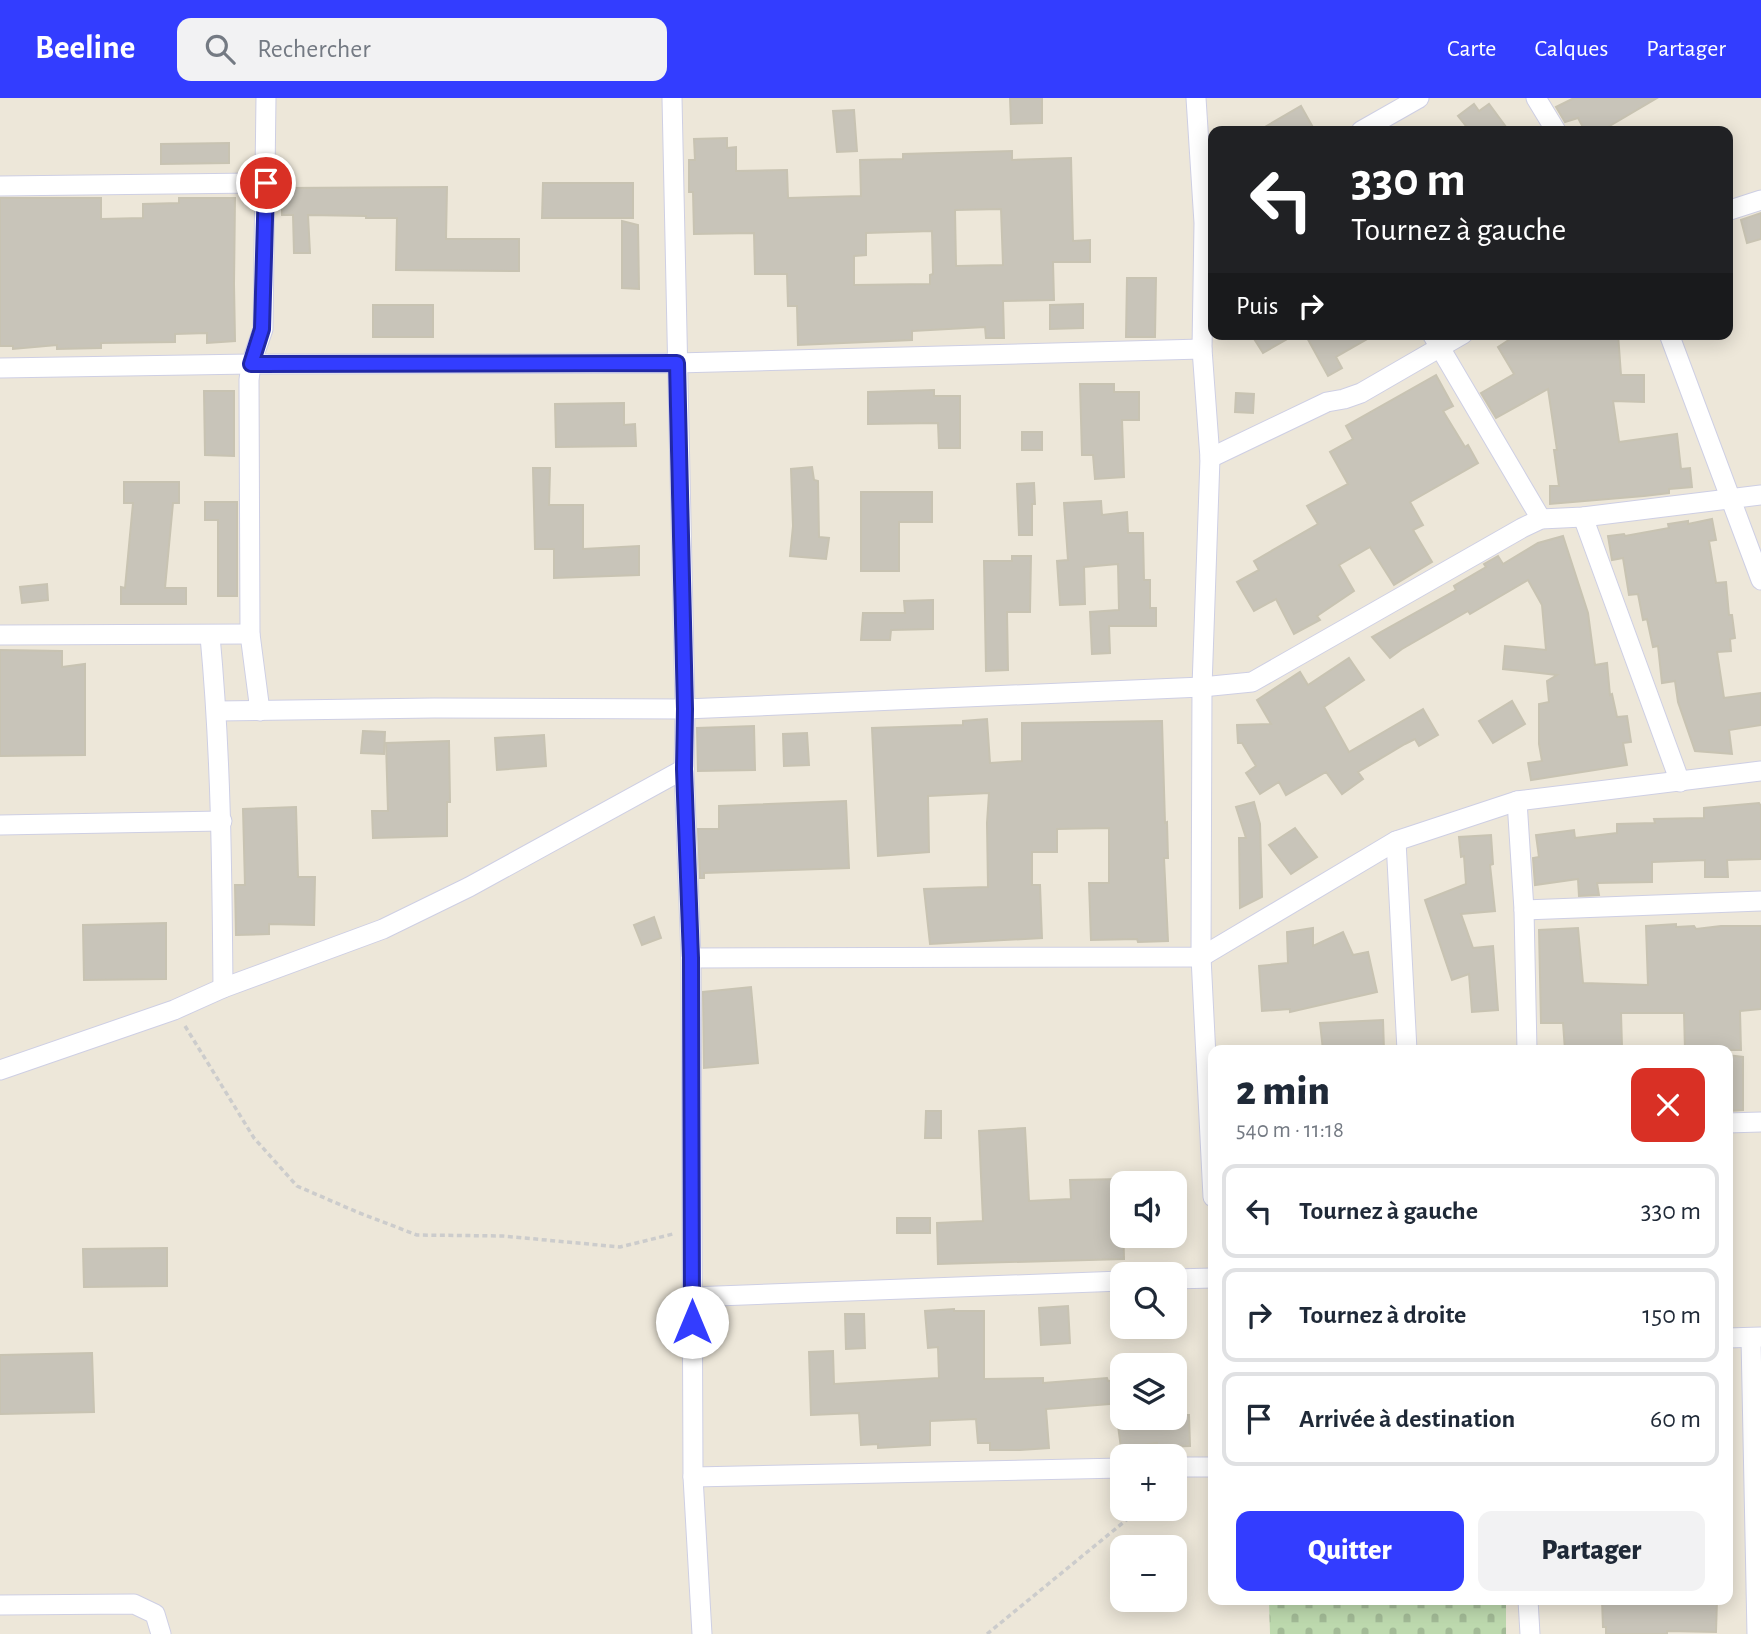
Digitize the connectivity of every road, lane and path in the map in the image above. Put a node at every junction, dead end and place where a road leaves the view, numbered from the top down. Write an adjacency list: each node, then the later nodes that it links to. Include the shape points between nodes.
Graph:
1 (266, 98): 8 (street)
2 (672, 98): 16 (street)
3 (1196, 98): 12 (street)
4 (1419, 98): 6 (street)
5 (1536, 98): 7 (street)
6 (1370, 126)
7 (1553, 126)
8 (266, 183): 9 (street); 17 (street, via 262,329)
9 (0, 186)
10 (1761, 200): 11 (street)
11 (1733, 209)
12 (1208, 220): 15 (street)
13 (1671, 340): 21 (street)
14 (1436, 341): 19 (street, via 1360,393 1327,402); 23 (street)
15 (1202, 349): 16 (street); 19 (street)
16 (677, 363): 17 (street); 29 (street)
17 (251, 364): 18 (street); 25 (street)
18 (0, 368)
19 (1210, 458): 28 (street)
20 (1761, 495): 21 (street)
21 (1732, 499): 22 (street); 24 (street)
22 (1583, 517): 23 (street); 34 (street)
23 (1541, 519): 28 (street, via 1260,679)
24 (1761, 580)
25 (250, 634): 27 (street); 31 (street)
26 (0, 635): 27 (street)
27 (209, 636): 30 (street)
28 (1202, 687): 29 (street); 41 (street)
29 (685, 709): 31 (street); 32 (street)
30 (217, 711): 31 (street); 36 (street)
31 (260, 711)
32 (684, 769): 42 (street); 43 (street, via 383,929)
33 (1761, 771): 34 (street)
34 (1680, 782): 35 (street)
35 (1517, 801): 38 (street); 40 (street)
36 (222, 821): 37 (street); 43 (street)
37 (0, 825)
38 (1396, 841): 41 (street); 45 (street)
39 (1761, 901): 40 (street)
40 (1524, 910): 46 (street)
41 (1201, 957): 42 (street); 48 (street)
42 (691, 958): 51 (street)
43 (223, 989): 44 (street)
44 (174, 1010): 47 (street); 51 (path, via 254,1138 297,1186 357,1212 416,1235 503,1236 620,1247)
45 (1407, 1045)
46 (1527, 1045)
47 (0, 1070)
48 (1208, 1097)
49 (1761, 1122): 50 (street)
50 (1733, 1123)
51 (691, 1229): 55 (street)
52 (1208, 1278): 53 (street)
53 (1187, 1279)
54 (1110, 1281): 55 (street)
55 (691, 1297): 61 (street)
56 (1756, 1337): 57 (street); 69 (street)
57 (1733, 1338)
58 (1208, 1467): 60 (street)
59 (1110, 1468): 61 (street)
60 (1187, 1468)
61 (693, 1476): 66 (street)
62 (1126, 1521): 67 (path)
63 (0, 1605): 65 (street, via 134,1604 155,1614)
64 (1528, 1605): 68 (street)
65 (161, 1634)
66 (702, 1634)
67 (987, 1634)
68 (1530, 1634)
69 (1757, 1634)

